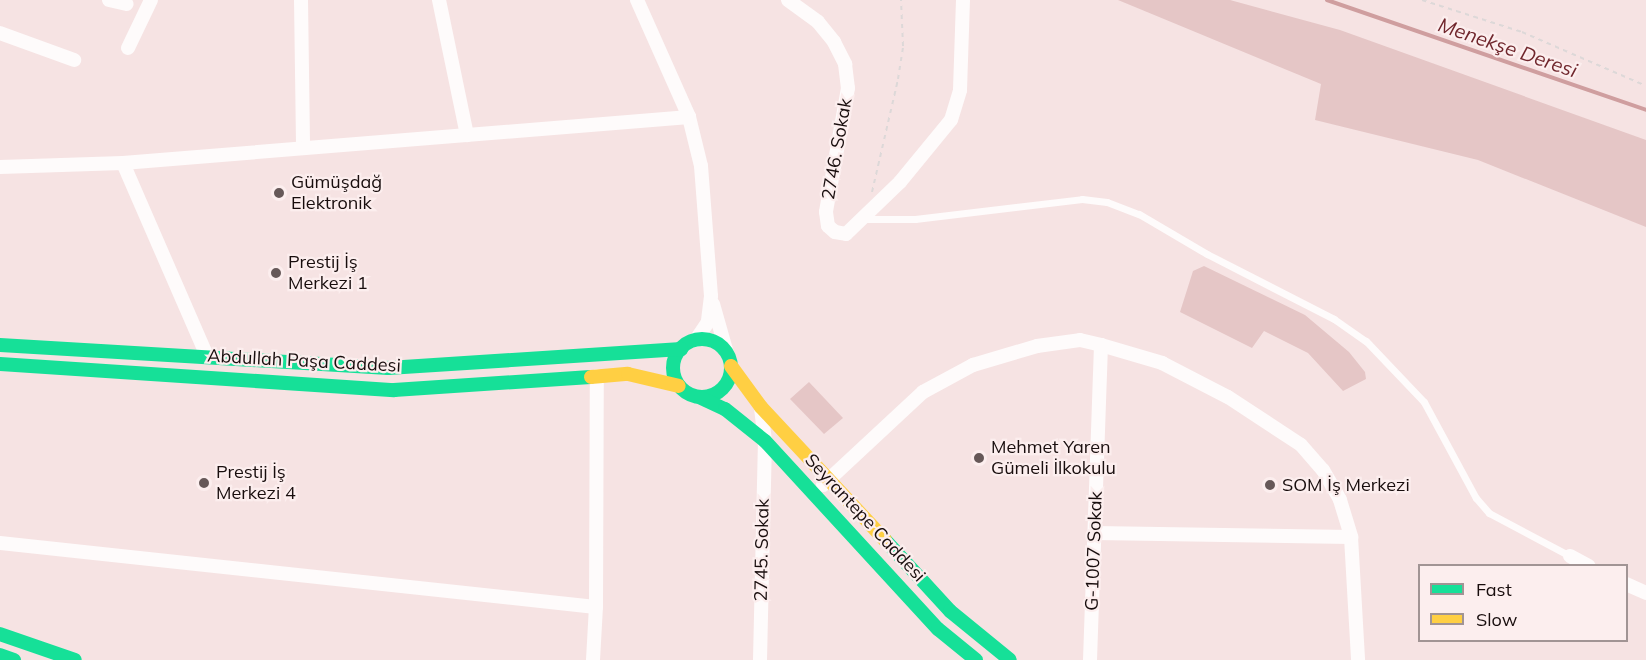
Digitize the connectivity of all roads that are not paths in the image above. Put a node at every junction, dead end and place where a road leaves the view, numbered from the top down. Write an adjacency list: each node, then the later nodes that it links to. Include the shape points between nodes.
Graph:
1 (109, 0): 8 (street)
2 (151, 0): 10 (street)
3 (301, 0): 14 (street)
4 (439, 0): 13 (street)
5 (637, 0): 12 (street)
6 (788, 0): 17 (street, 2746. Sokak, via 818,22 845,64 848,88 825,212 828,225 835,232 846,234)
7 (963, 0): 17 (street, 2746. Sokak, via 960,90 951,120)
8 (127, 4)
9 (0, 33): 11 (street)
10 (128, 48)
11 (74, 60)
12 (689, 117): 13 (street); 18 (street, via 701,166)
13 (467, 135): 14 (street)
14 (303, 148): 15 (street)
15 (123, 164): 16 (street); 23 (street)
16 (0, 167)
17 (871, 214): 36 (lane, via 915,219 1082,199 1107,202 1140,214 1207,254 1334,319 1366,341 1424,402 1476,498 1489,513)
18 (711, 296): 19 (street, via 708,322); 24 (street)
19 (696, 340): 22 (main road); 24 (main road, via 710,340)
20 (0, 345): 23 (main road, Abdullah Paşa Caddesi)
21 (1101, 345): 31 (street, via 1080,340 1037,346 973,365 923,392); 33 (street, G-1007 Sokak); 34 (street, via 1162,363 1228,397 1301,445 1323,470 1340,500)
22 (681, 349): 23 (main road, Abdullah Paşa Caddesi, via 388,368); 27 (main road, via 673,367)
23 (207, 356)
24 (729, 360): 28 (main road, via 723,389); 29 (main road, Seyrantepe Caddesi)
25 (0, 364): 26 (main road, Abdullah Paşa Caddesi, via 394,390)
26 (597, 376): 27 (main road, Abdullah Paşa Caddesi, via 628,374); 40 (street)
27 (679, 386): 28 (main road)
28 (701, 398): 30 (main road, Seyrantepe Caddesi, via 732,414)
29 (761, 407): 30 (street, 2745. Sokak); 31 (main road, Seyrantepe Caddesi)
30 (765, 441): 32 (main road, Seyrantepe Caddesi); 47 (street, 2745. Sokak)
31 (829, 479): 32 (street); 49 (main road, Seyrantepe Caddesi, via 950,611)
32 (815, 492): 48 (main road, Seyrantepe Caddesi, via 938,629)
33 (1095, 533): 34 (street); 50 (street, G-1007 Sokak)
34 (1351, 537): 51 (street)
35 (0, 543): 40 (street)
36 (1570, 556): 37 (street)
37 (1585, 564)
38 (1628, 585): 39 (street)
39 (1646, 593)
40 (596, 607): 46 (street)
41 (0, 634): 45 (main road)
42 (0, 656): 43 (main road); 44 (main road)
43 (5, 660)
44 (14, 660)
45 (75, 660)
46 (593, 660)
47 (760, 660)
48 (976, 660)
49 (1010, 660)
50 (1090, 660)
51 (1358, 660)

